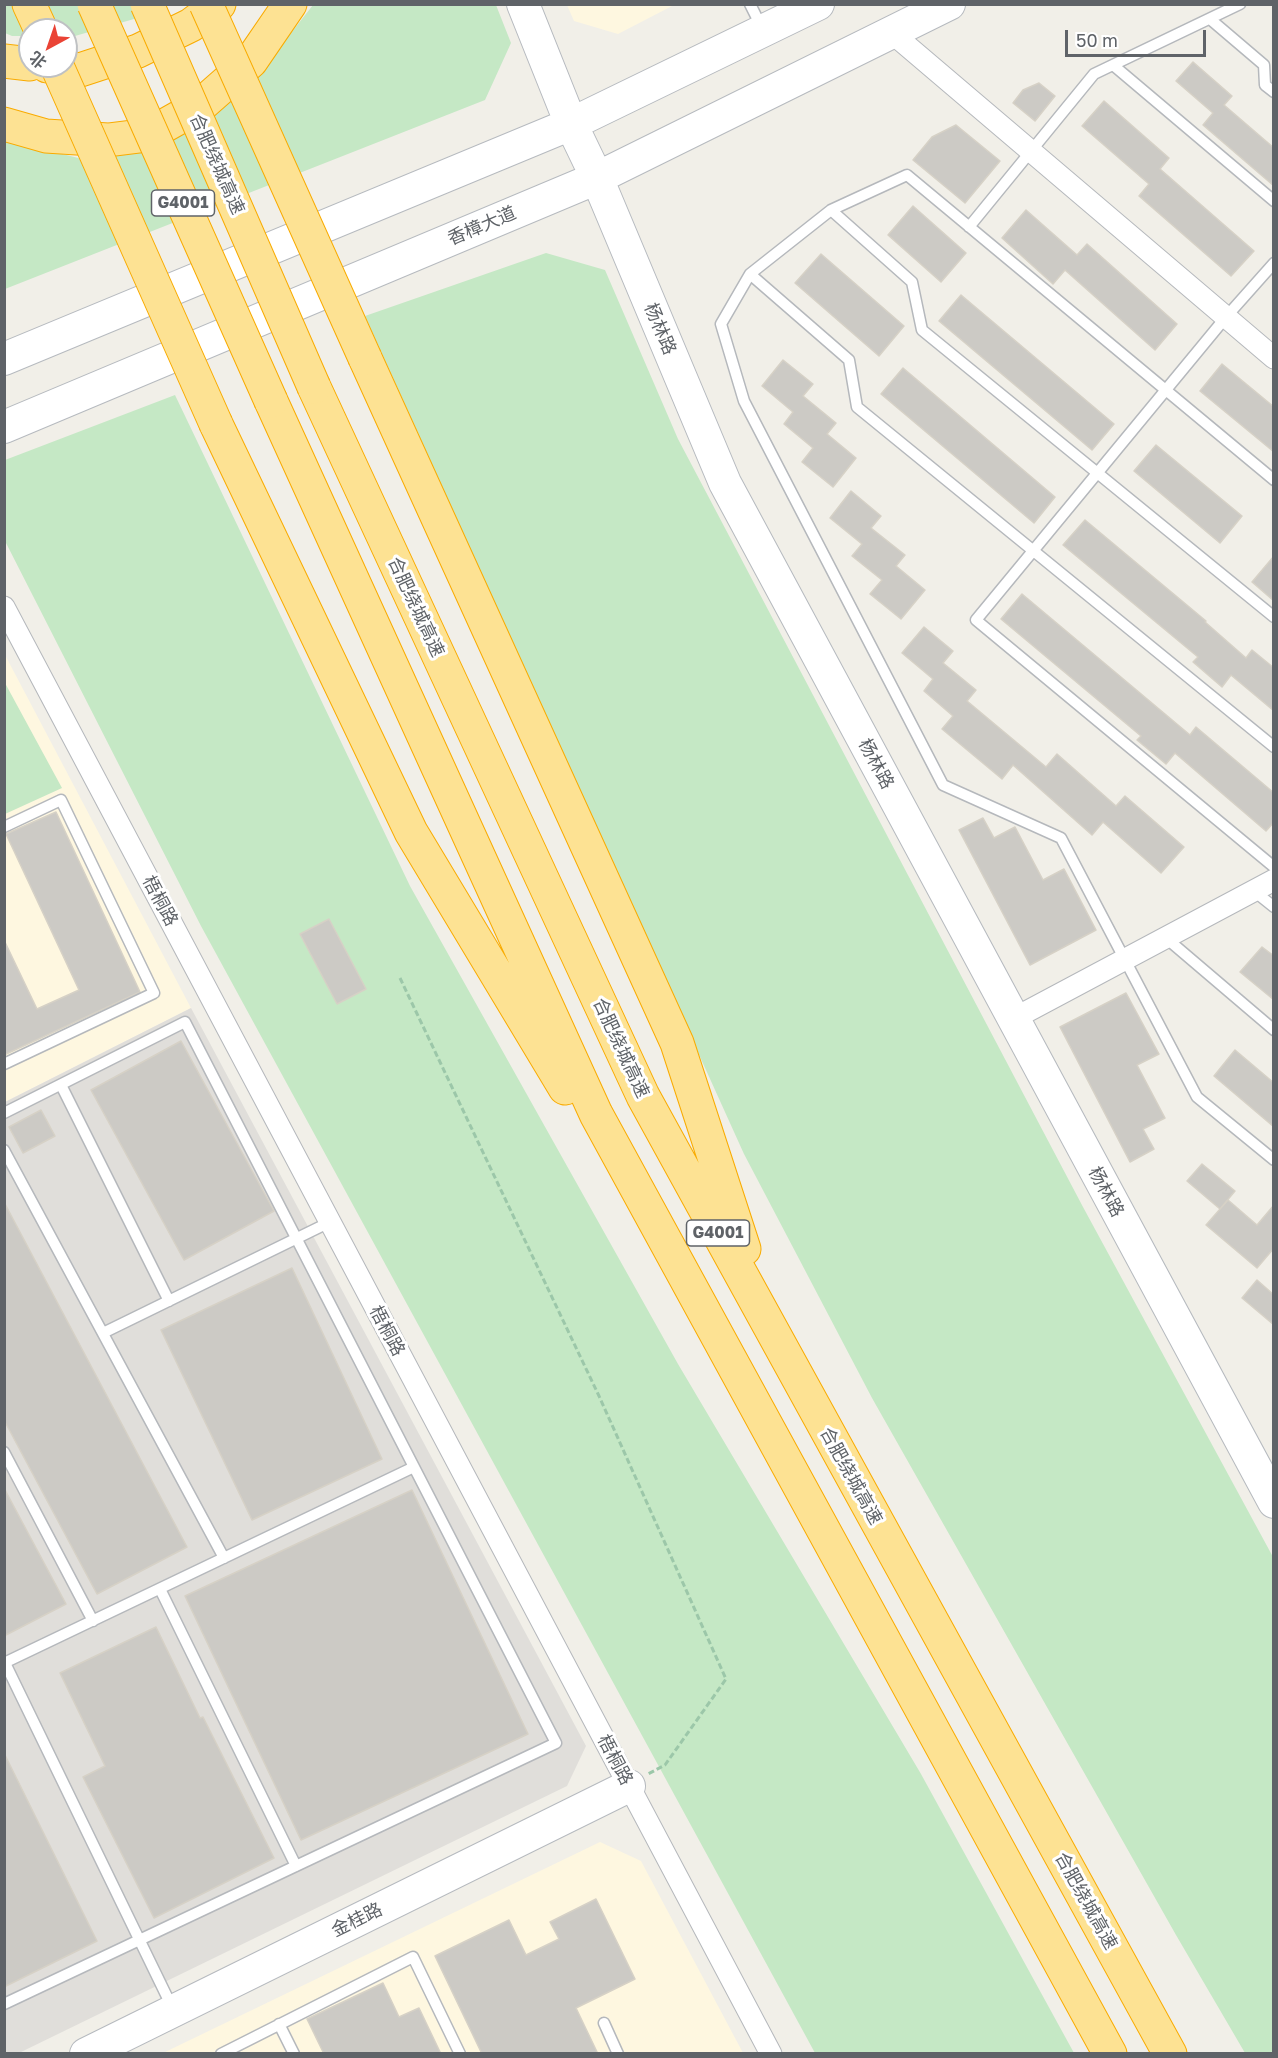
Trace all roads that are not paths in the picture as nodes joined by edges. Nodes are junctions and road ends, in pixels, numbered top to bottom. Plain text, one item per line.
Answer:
1 (29, 4) edge
2 (94, 4) edge
3 (147, 4) edge
4 (206, 4) edge
5 (219, 4) edge
6 (290, 4) edge
7 (523, 4) edge
8 (818, 4) edge
9 (949, 4) edge
10 (1240, 4) edge
11 (35, 18) edge
12 (757, 18) edge
13 (1210, 19) junction
14 (892, 33) junction
15 (1113, 65) junction
16 (78, 70) edge
17 (62, 78) edge
18 (1274, 92) edge
19 (4, 124) edge
20 (571, 124) junction
21 (1031, 152) junction
22 (597, 178) junction
23 (1274, 201) edge
24 (831, 210) junction
25 (969, 227) junction
26 (1274, 263) edge
27 (750, 274) junction
28 (1226, 317) junction
29 (1274, 358) edge
30 (4, 359) edge
31 (1166, 391) junction
32 (4, 427) edge
33 (1097, 473) junction
34 (1274, 480) edge
35 (1033, 551) junction
36 (4, 607) edge
37 (1274, 617) edge
38 (1274, 747) edge
39 (4, 827) edge
40 (1274, 867) edge
41 (1274, 880) edge
42 (1254, 891) junction
43 (1274, 907) edge
44 (1166, 938) junction
45 (1126, 959) junction
46 (1013, 1019) junction
47 (1274, 1030) edge
48 (4, 1064) edge
49 (61, 1084) junction
50 (4, 1113) edge
51 (4, 1150) edge
52 (1274, 1160) edge
53 (330, 1222) junction
54 (297, 1239) junction
55 (169, 1301) junction
56 (768, 1325) junction
57 (103, 1333) junction
58 (721, 1343) junction
59 (4, 1452) edge
60 (414, 1467) junction
61 (1274, 1502) edge
62 (224, 1558) junction
63 (160, 1588) junction
64 (93, 1621) junction
65 (5, 1663) edge
66 (628, 1786) junction
67 (296, 1866) junction
68 (140, 1940) junction
69 (4, 2004) edge
70 (174, 2010) junction
71 (604, 2023) dead end
72 (279, 2024) junction
73 (86, 2054) edge
74 (221, 2054) edge
75 (294, 2054) edge
76 (460, 2054) edge
77 (618, 2054) edge
78 (771, 2054) edge
79 (1110, 2054) edge
80 (1170, 2054) edge

1 - 11 highway
2 - 58 highway, G4001, bridge
3 - 56 highway, 合肥绕城高速 / G4001, bridge
4 - 56 highway, bridge
5 - 16 highway
6 - 19 highway
7 - 20 street, 杨林路
8 - 12 street
9 - 14 street, 香樟大道
10 - 13 lane
12 - 20 street
13 - 15 lane
13 - 18 lane
14 - 21 street
14 - 22 street, 香樟大道
15 - 21 lane
15 - 23 lane
17 - 58 highway, bridge
20 - 22 street, 杨林路
20 - 30 street
21 - 25 lane
21 - 28 street
22 - 32 street, 香樟大道
22 - 46 street, 杨林路
24 - 25 lane
24 - 27 lane
24 - 33 lane
25 - 31 lane
26 - 28 lane
27 - 35 lane
27 - 45 lane
28 - 29 street
28 - 31 lane
31 - 33 lane
31 - 34 lane
33 - 35 lane
33 - 37 lane
35 - 38 lane
35 - 40 lane
36 - 53 street, 梧桐路
39 - 48 lane
41 - 42 street
42 - 43 lane
42 - 44 street
44 - 45 street
44 - 47 lane
45 - 46 street
45 - 52 lane
46 - 61 street, 杨林路
49 - 50 lane
49 - 54 lane
49 - 55 lane
51 - 57 lane
53 - 54 lane
53 - 66 street, 梧桐路
54 - 55 lane
54 - 60 lane
55 - 57 lane
56 - 80 highway, 合肥绕城高速 / G4001
57 - 62 lane
58 - 79 highway, G4001
59 - 64 lane
60 - 62 lane
60 - 67 lane
62 - 63 lane
63 - 64 lane
63 - 67 lane
64 - 65 lane
65 - 68 lane
66 - 70 street, 金桂路
66 - 78 street, 梧桐路
67 - 68 lane
68 - 69 lane
68 - 70 lane
70 - 73 street, 金桂路
71 - 77 lane
72 - 74 lane
72 - 75 lane
72 - 76 lane

